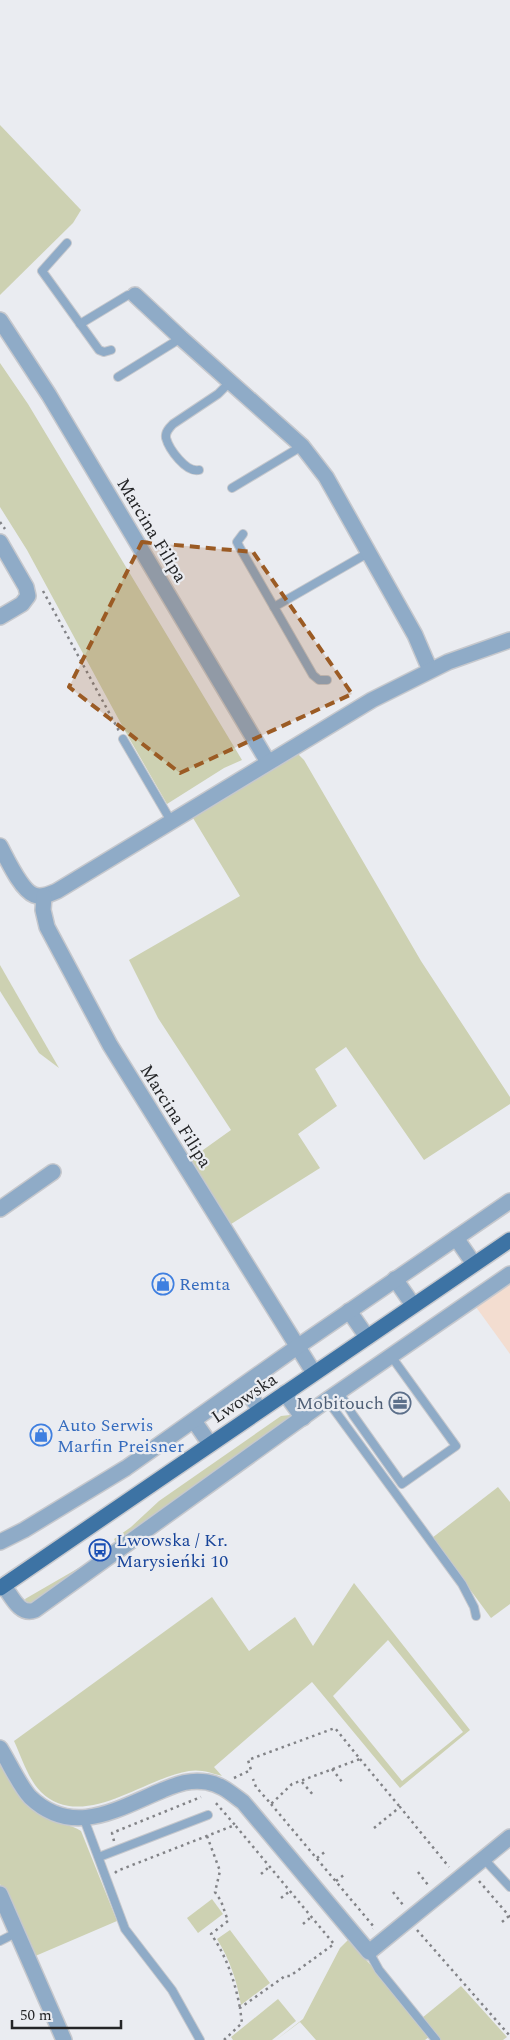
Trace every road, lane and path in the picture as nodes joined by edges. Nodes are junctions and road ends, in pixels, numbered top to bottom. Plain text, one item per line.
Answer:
1 (67, 243) dead end
2 (135, 295) joint
3 (0, 320) edge
4 (80, 324) junction
5 (181, 338) junction
6 (111, 350) dead end
7 (118, 377) dead end
8 (230, 382) junction
9 (302, 446) junction
10 (199, 470) dead end
11 (232, 488) dead end
12 (243, 534) dead end
13 (0, 542) edge
14 (368, 553) junction
15 (42, 590) dead end
16 (274, 607) junction
17 (0, 617) edge
18 (510, 640) edge
19 (430, 670) junction
20 (327, 680) dead end
21 (123, 739) joint
22 (268, 762) junction
23 (170, 821) junction
24 (0, 846) edge
25 (44, 896) junction
26 (53, 1172) dead end
27 (509, 1204) edge
28 (0, 1209) edge
29 (456, 1238) junction
30 (510, 1240) edge
31 (474, 1264) junction
32 (510, 1274) edge
33 (395, 1279) junction
34 (414, 1305) junction
35 (349, 1311) junction
36 (367, 1337) junction
37 (297, 1347) junction
38 (391, 1356) junction
39 (314, 1373) junction
40 (243, 1386) junction
41 (284, 1393) junction
42 (333, 1396) junction
43 (260, 1410) junction
44 (303, 1418) junction
45 (194, 1421) junction
46 (210, 1444) junction
47 (0, 1542) edge
48 (2, 1587) edge
49 (476, 1616) dead end
50 (0, 1748) edge
51 (360, 1759) dead end
52 (332, 1769) dead end
53 (301, 1781) dead end
54 (343, 1783) dead end
55 (209, 1794) dead end
56 (314, 1796) dead end
57 (214, 1800) dead end
58 (271, 1804) dead end
59 (400, 1807) junction
60 (208, 1815) dead end
61 (84, 1819) junction
62 (234, 1825) junction
63 (374, 1828) dead end
64 (207, 1836) junction
65 (510, 1837) edge
66 (96, 1848) junction
67 (326, 1851) dead end
68 (99, 1857) junction
69 (317, 1858) junction
70 (483, 1858) junction
71 (270, 1867) junction
72 (449, 1868) dead end
73 (418, 1872) dead end
74 (261, 1874) dead end
75 (345, 1874) dead end
76 (475, 1877) dead end
77 (117, 1881) dead end
78 (336, 1881) junction
79 (428, 1885) dead end
80 (510, 1888) edge
81 (290, 1891) junction
82 (393, 1892) dead end
83 (0, 1894) edge
84 (281, 1898) dead end
85 (404, 1905) dead end
86 (509, 1916) edge
87 (311, 1917) junction
88 (502, 1922) dead end
89 (303, 1924) dead end
90 (416, 1927) dead end
91 (18, 1932) junction
92 (0, 1941) edge
93 (359, 1941) junction
94 (369, 1952) junction
95 (240, 2008) junction
96 (510, 2036) edge
97 (64, 2040) edge
98 (200, 2040) edge
99 (224, 2040) edge
100 (436, 2040) edge

1 - 4 lane
2 - 4 lane
2 - 5 street
3 - 22 street, Marcina Filipa
4 - 6 lane
5 - 7 lane
5 - 8 street
8 - 9 street
8 - 10 lane
9 - 11 lane
9 - 14 street
12 - 16 lane
13 - 17 street
14 - 16 lane
14 - 19 street
15 - 21 path
16 - 20 lane
18 - 19 street
19 - 22 street
21 - 23 lane
22 - 23 street
23 - 25 street
24 - 25 street
25 - 37 street, Marcina Filipa
26 - 28 street
27 - 29 street
29 - 31 street
29 - 33 street
30 - 31 main road, Lwowska
31 - 34 main road, Lwowska
32 - 38 street
33 - 34 street
33 - 35 street
34 - 36 main road, Lwowska
35 - 36 street
35 - 37 street
36 - 39 main road, Lwowska
37 - 39 street, Marcina Filipa
37 - 40 street
38 - 42 street
38 - 42 lane
39 - 41 main road, Lwowska
40 - 43 street
40 - 45 street
41 - 43 main road, Lwowska
41 - 44 street
42 - 44 street
42 - 49 lane
43 - 46 main road, Lwowska
44 - 48 street
45 - 46 street
45 - 47 street
46 - 48 main road, Lwowska
50 - 61 street
51 - 59 path
52 - 54 path
53 - 56 path
55 - 66 path
57 - 62 path
58 - 69 path
59 - 63 path
59 - 72 path
60 - 68 lane
61 - 66 lane
61 - 93 street
62 - 64 path
62 - 71 path
64 - 77 path
64 - 95 path
65 - 70 street
66 - 68 lane
67 - 69 path
68 - 98 lane
69 - 78 path
70 - 80 lane
70 - 94 street
71 - 74 path
71 - 81 path
73 - 79 path
75 - 78 path
76 - 86 path
78 - 93 path
81 - 84 path
81 - 87 path
82 - 85 path
83 - 91 street
86 - 88 path
87 - 89 path
87 - 95 path
90 - 96 path
91 - 92 lane
91 - 97 street
93 - 94 street
94 - 100 lane
95 - 99 path

